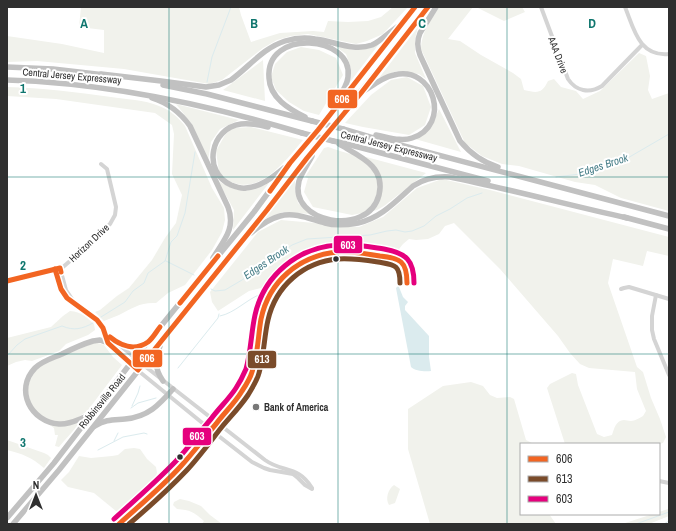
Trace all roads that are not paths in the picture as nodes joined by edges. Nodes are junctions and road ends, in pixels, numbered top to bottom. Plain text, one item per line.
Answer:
1 (415, 7) edge
2 (428, 7) edge
3 (436, 7) edge
4 (541, 7) edge
5 (625, 7) edge
6 (402, 24) junction
7 (642, 45) junction
8 (669, 54) edge
9 (7, 67) edge
10 (102, 74) junction
11 (7, 80) edge
12 (99, 87) junction
13 (360, 93) junction
14 (312, 121) junction
15 (324, 122) junction
16 (343, 129) junction
17 (302, 133) junction
18 (333, 141) junction
19 (318, 145) junction
20 (290, 163) junction
21 (101, 164) dead end
22 (561, 188) junction
23 (669, 216) edge
24 (627, 218) junction
25 (669, 229) edge
26 (242, 241) junction
27 (58, 268) junction
28 (7, 281) edge
29 (196, 282) junction
30 (621, 289) dead end
31 (656, 295) junction
32 (669, 299) edge
33 (104, 332) junction
34 (163, 339) junction
35 (149, 341) junction
36 (115, 342) junction
37 (108, 343) junction
38 (135, 358) junction
39 (130, 364) junction
40 (143, 364) junction
41 (138, 370) junction
42 (669, 374) edge
43 (163, 381) junction
44 (174, 389) junction
45 (168, 395) junction
46 (91, 415) junction
47 (217, 422) junction
48 (221, 426) junction
49 (92, 428) junction
50 (211, 430) junction
51 (216, 434) junction
52 (7, 518) edge
53 (14, 524) edge
54 (119, 524) edge
55 (129, 524) edge

1 - 6 highway, Robbinsville Road
2 - 13 highway, Robbinsville Road
3 - 22 highway
4 - 7 street, AAA Drive
5 - 7 street
6 - 10 highway
6 - 15 highway, Robbinsville Road
7 - 8 street
9 - 10 highway, Central Jersey Expressway
10 - 14 highway, Central Jersey Expressway
11 - 12 highway, Central Jersey Expressway
12 - 17 highway, Central Jersey Expressway
12 - 29 highway
13 - 16 highway
13 - 19 highway, Robbinsville Road
14 - 15 highway
14 - 16 highway, Central Jersey Expressway, bridge
15 - 20 highway, Robbinsville Road
16 - 22 highway, Central Jersey Expressway
17 - 18 highway, Central Jersey Expressway, bridge
17 - 20 highway
18 - 19 highway
18 - 24 highway, Central Jersey Expressway
19 - 26 highway, Robbinsville Road
20 - 29 highway, Robbinsville Road
21 - 27 street, Horizon Drive
22 - 23 highway, Central Jersey Expressway
24 - 25 highway, Central Jersey Expressway
24 - 26 highway
26 - 34 highway, Robbinsville Road
27 - 28 street, Horizon Drive
27 - 33 street
29 - 35 highway, Robbinsville Road
30 - 31 street
31 - 32 street
31 - 42 street
33 - 36 street
33 - 37 street
34 - 40 highway, Robbinsville Road
34 - 43 highway
35 - 36 highway
35 - 38 highway, Robbinsville Road
36 - 38 street
37 - 39 street
37 - 46 highway
38 - 39 highway, Robbinsville Road
38 - 40 street
39 - 41 street
39 - 46 highway, Robbinsville Road
40 - 41 highway, Robbinsville Road
40 - 43 street
41 - 45 street
41 - 49 highway, Robbinsville Road
43 - 44 street
44 - 45 highway
44 - 47 street
45 - 49 highway
45 - 50 street
46 - 52 highway, Robbinsville Road
47 - 48 street
47 - 48 street
47 - 50 street
48 - 51 street
48 - 51 street
49 - 53 highway, Robbinsville Road
50 - 51 street
50 - 54 street
51 - 55 street

